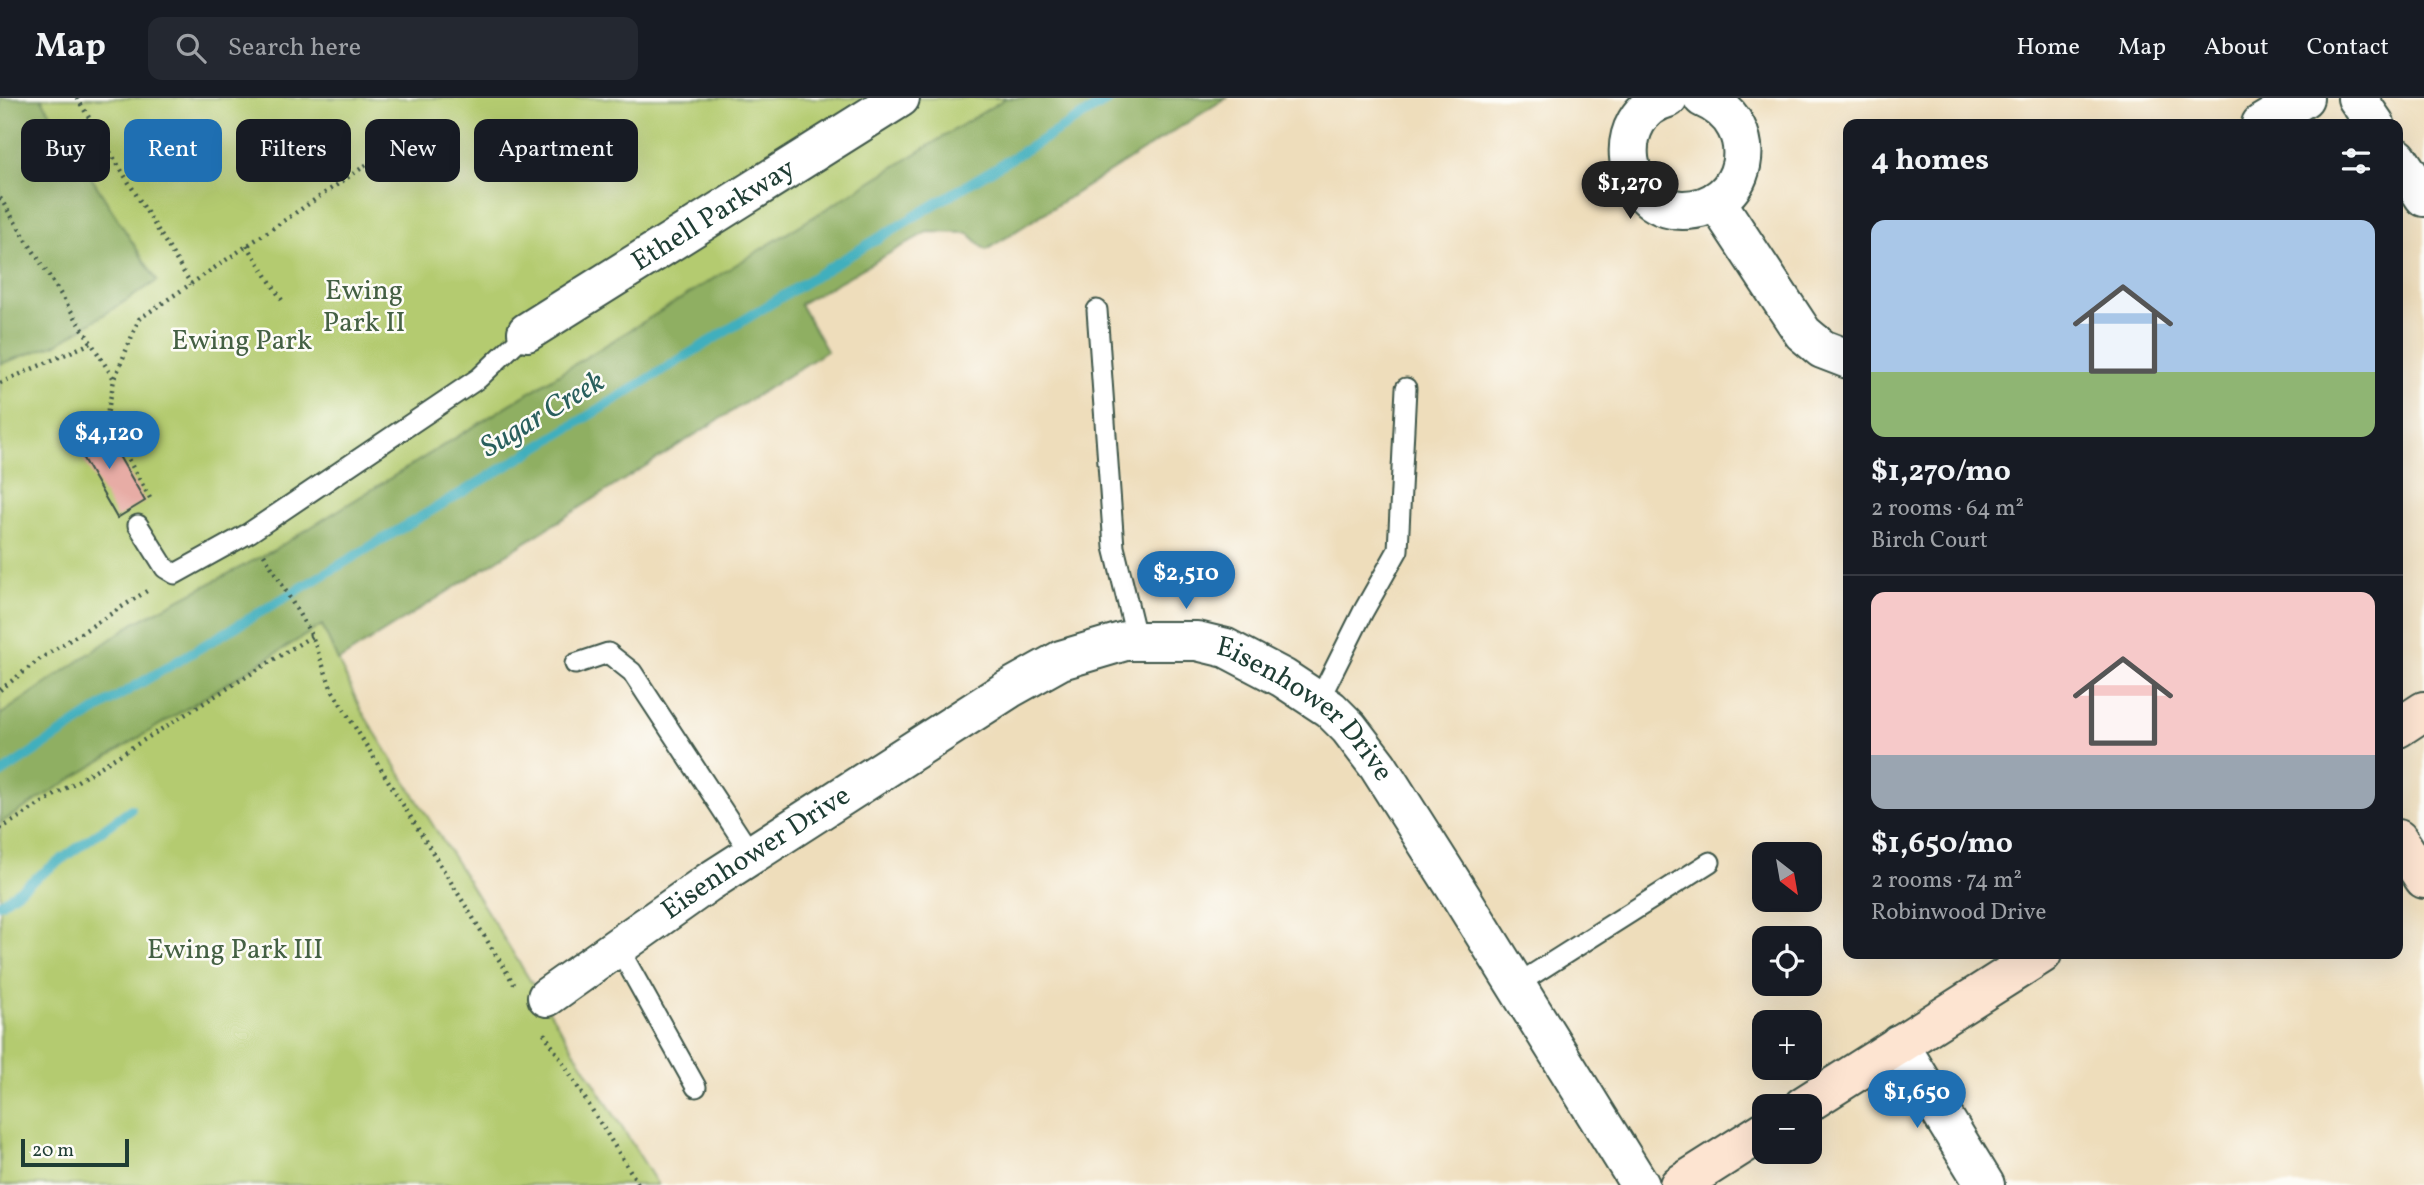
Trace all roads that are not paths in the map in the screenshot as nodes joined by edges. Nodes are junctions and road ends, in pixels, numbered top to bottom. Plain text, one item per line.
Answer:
1 (900, 98) edge
2 (1668, 98) edge
3 (1703, 98) edge
4 (2304, 98) edge
5 (2357, 98) edge
6 (2269, 119) edge
7 (2372, 119) edge
8 (2403, 166) edge
9 (2424, 197) edge
10 (1716, 201) junction
11 (1097, 310) dead end
12 (527, 332) joint
13 (1843, 357) edge
14 (1406, 388) dead end
15 (138, 525) road end
16 (1137, 641) junction
17 (575, 664) dead end
18 (1318, 702) junction
19 (2424, 711) edge
20 (2403, 725) edge
21 (2403, 847) edge
22 (752, 855) junction
23 (1710, 862) dead end
24 (2424, 879) edge
25 (618, 947) junction
26 (2034, 959) edge
27 (1516, 985) junction
28 (535, 1005) road end
29 (1899, 1044) junction
30 (696, 1087) dead end
31 (1822, 1094) edge
32 (1752, 1139) edge
33 (1640, 1185) edge
34 (1679, 1185) edge
35 (1985, 1185) edge

1 - 12 street, Ethell Parkway
2 - 10 street
3 - 10 street
4 - 6 street
5 - 7 street
8 - 9 street
10 - 13 street
11 - 16 lane
12 - 15 lane
14 - 18 lane
16 - 18 street, Eisenhower Drive
16 - 22 street, Eisenhower Drive
17 - 22 lane
18 - 27 street, Eisenhower Drive
19 - 20 street
21 - 24 street
22 - 25 street, Eisenhower Drive
23 - 27 lane
25 - 28 street, Eisenhower Drive
25 - 30 lane
26 - 29 street
27 - 33 street, Eisenhower Drive
29 - 31 street
29 - 35 street
32 - 34 street

